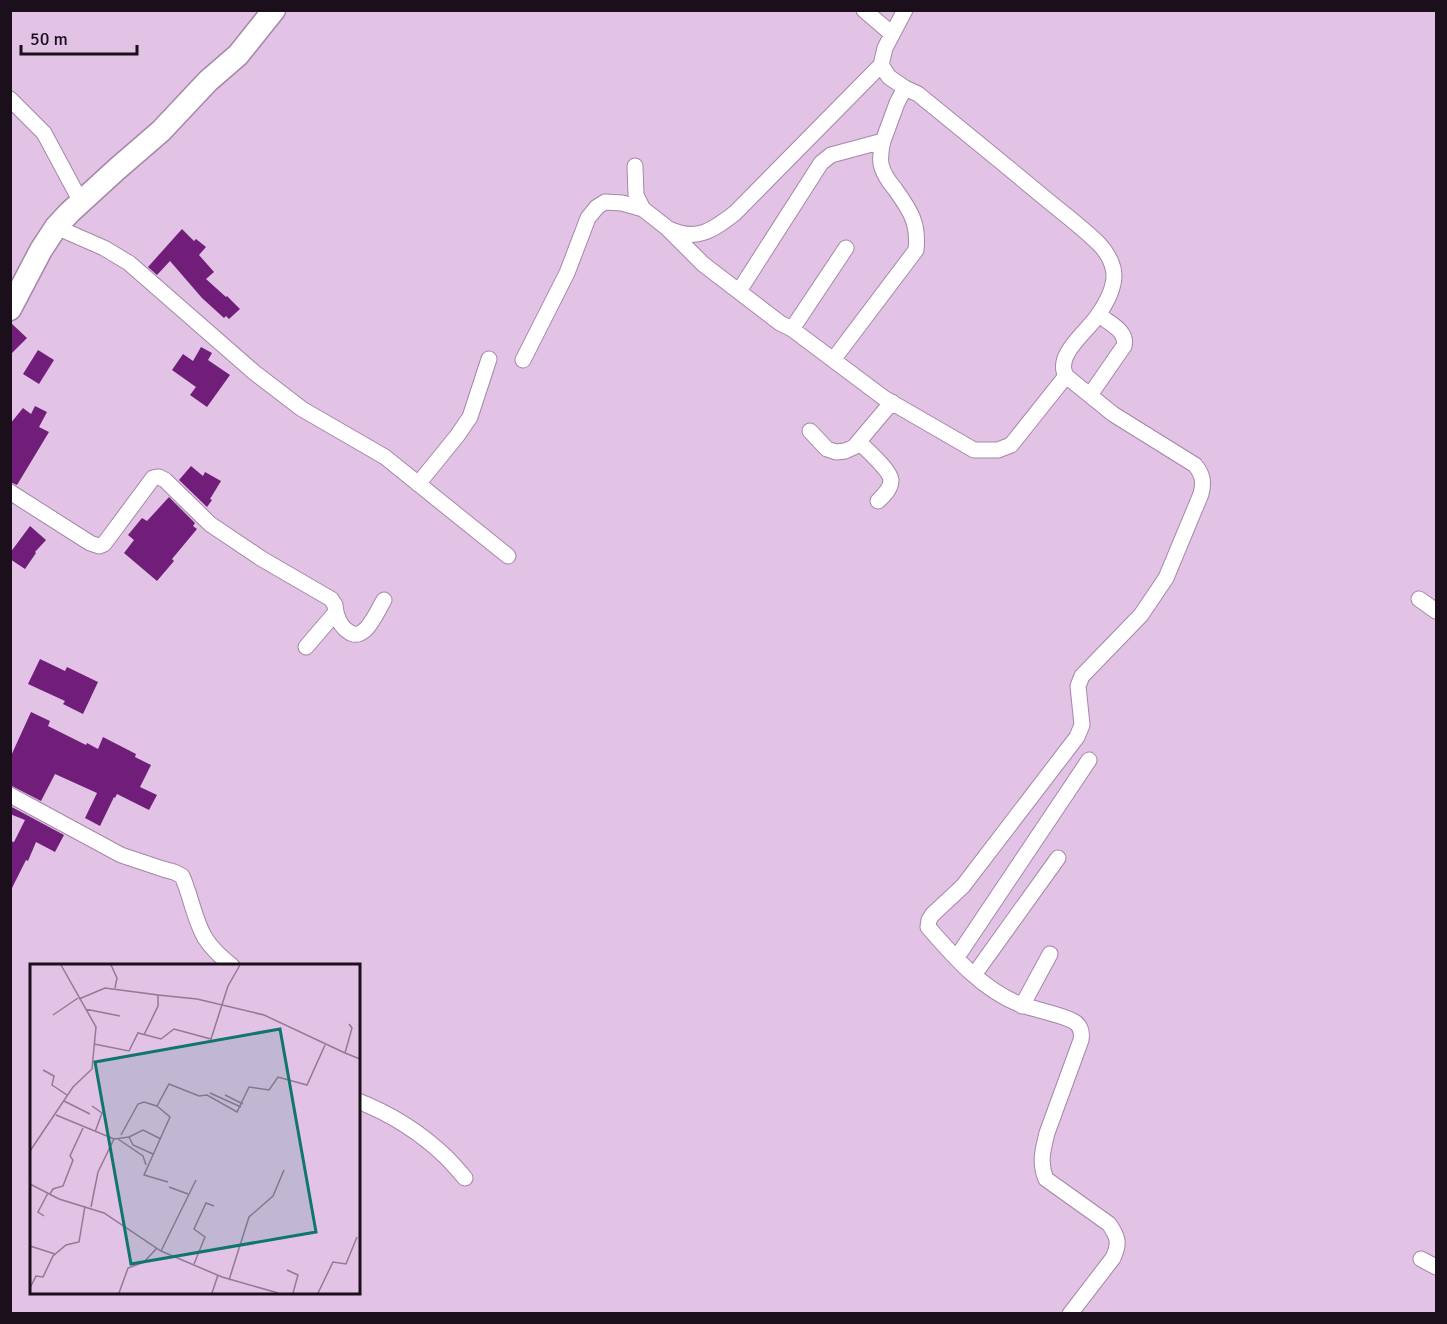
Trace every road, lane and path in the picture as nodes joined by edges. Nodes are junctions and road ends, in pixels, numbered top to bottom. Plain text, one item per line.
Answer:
1 (274, 10) edge
2 (864, 10) edge
3 (906, 10) edge
4 (892, 34) junction
5 (881, 65) junction
6 (905, 88) junction
7 (10, 99) edge
8 (883, 141) junction
9 (635, 166) dead end
10 (81, 202) junction
11 (643, 209) junction
12 (56, 227) junction
13 (666, 227) junction
14 (846, 248) dead end
15 (739, 291) junction
16 (10, 309) edge
17 (1099, 315) junction
18 (792, 329) junction
19 (489, 359) dead end
20 (523, 360) dead end
21 (833, 360) junction
22 (1066, 376) junction
23 (1090, 395) junction
24 (892, 402) junction
25 (810, 430) dead end
26 (859, 442) junction
27 (418, 484) junction
28 (10, 492) edge
29 (878, 501) dead end
30 (508, 556) dead end
31 (1419, 599) dead end
32 (384, 600) dead end
33 (1437, 611) edge
34 (336, 612) junction
35 (306, 647) dead end
36 (1089, 760) dead end
37 (10, 795) edge
38 (1058, 858) dead end
39 (1050, 954) dead end
40 (957, 957) junction
41 (230, 964) edge
42 (974, 975) junction
43 (1022, 1006) junction
44 (360, 1102) edge
45 (465, 1178) dead end
46 (1421, 1260) dead end
47 (1436, 1266) edge
48 (1070, 1314) edge

1 - 10 street
2 - 4 street
3 - 4 street
4 - 5 street
5 - 6 street
5 - 13 street
6 - 8 street
6 - 17 street
7 - 10 street
8 - 15 street
8 - 21 street
9 - 11 street
10 - 12 street
11 - 13 street
11 - 20 street
12 - 16 street
12 - 27 street
13 - 15 street
14 - 18 street
15 - 18 street
17 - 22 street
17 - 23 street
18 - 21 street
19 - 27 street
21 - 24 street
22 - 23 street
22 - 24 street
23 - 40 street
24 - 26 street
25 - 26 street
26 - 29 street
27 - 30 street
28 - 34 street
31 - 33 street
32 - 34 street
34 - 35 street
36 - 40 street
37 - 41 street
38 - 42 street
39 - 43 street
40 - 42 street
42 - 43 street
43 - 48 street
44 - 45 street
46 - 47 street

